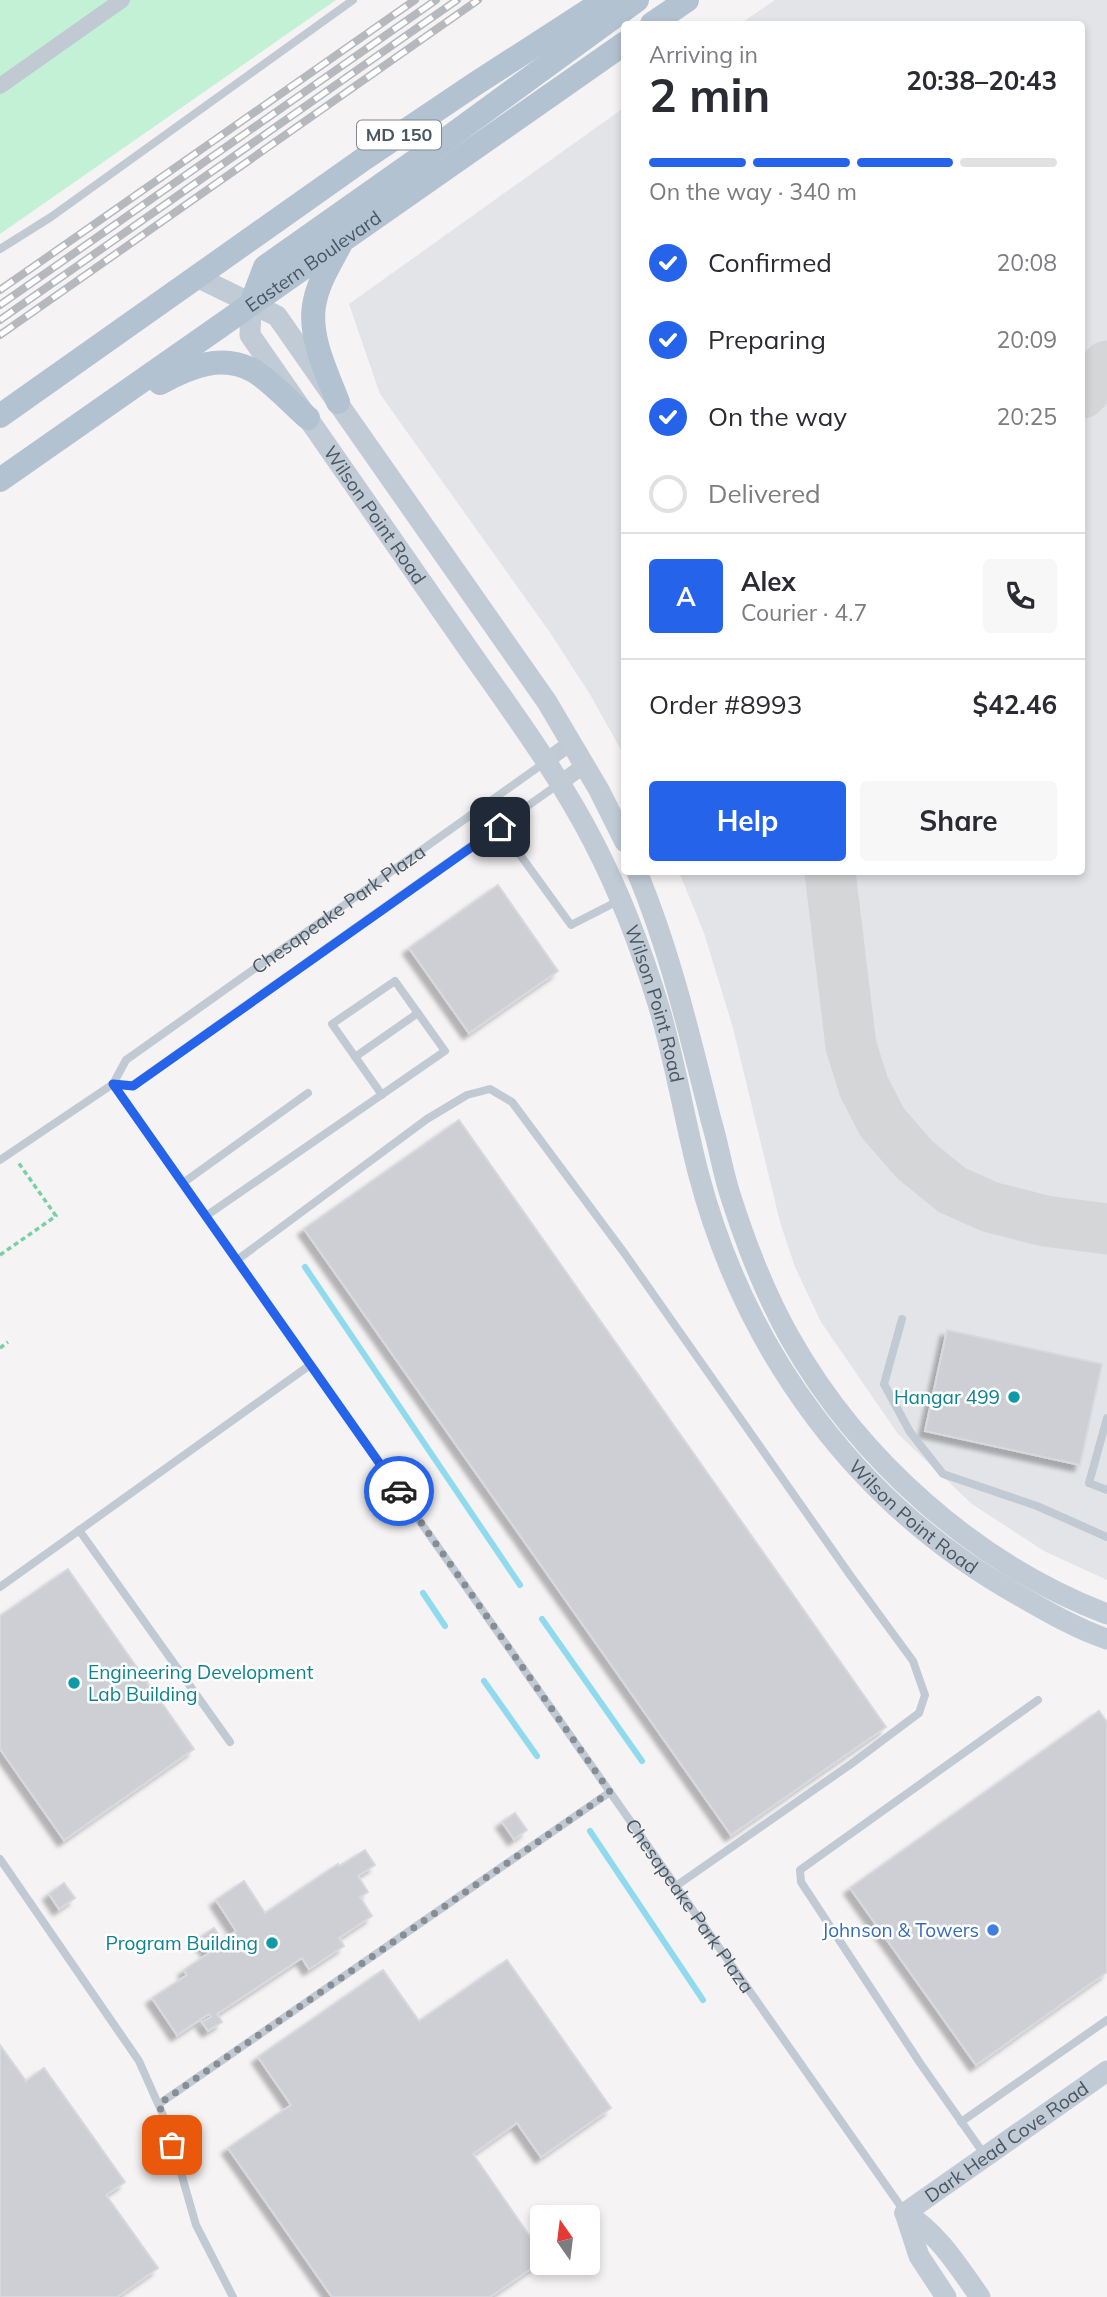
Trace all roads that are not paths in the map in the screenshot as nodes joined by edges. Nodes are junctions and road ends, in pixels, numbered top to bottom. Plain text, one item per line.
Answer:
1 (122, 0) edge
2 (353, 0) edge
3 (605, 0) edge
4 (637, 0) edge
5 (687, 0) edge
6 (656, 21) edge
7 (621, 46) edge
8 (0, 86) edge
9 (342, 242) junction
10 (0, 248) edge
11 (197, 277) junction
12 (251, 304) junction
13 (338, 402) junction
14 (0, 416) edge
15 (308, 418) junction
16 (67, 433) junction
17 (0, 480) edge
18 (572, 742) junction
19 (546, 761) junction
20 (585, 765) junction
21 (560, 783) junction
22 (484, 805) junction
23 (500, 827) junction
24 (621, 834) edge
25 (638, 875) edge
26 (621, 899) junction
27 (418, 1013) junction
28 (355, 1057) junction
29 (113, 1084) junction
30 (308, 1093) dead end
31 (382, 1095) junction
32 (0, 1160) edge
33 (183, 1183) junction
34 (206, 1216) junction
35 (237, 1260) junction
36 (902, 1319) dead end
37 (310, 1365) junction
38 (1107, 1418) edge
39 (1107, 1490) edge
40 (79, 1530) junction
41 (1107, 1537) edge
42 (0, 1587) edge
43 (1107, 1614) edge
44 (1107, 1639) edge
45 (1038, 1700) dead end
46 (230, 1742) dead end
47 (610, 1792) junction
48 (0, 1859) edge
49 (676, 1886) junction
50 (1107, 2021) edge
51 (1107, 2071) edge
52 (159, 2104) junction
53 (961, 2122) junction
54 (986, 2157) junction
55 (905, 2213) junction
56 (233, 2297) edge
57 (946, 2297) edge
58 (980, 2297) edge

1 - 8 street
2 - 10 lane
3 - 11 main road, MD 150
4 - 12 main road
5 - 6 main road
7 - 9 main road, Eastern Boulevard / MD 150
9 - 12 main road, Eastern Boulevard / MD 150
9 - 13 main road
11 - 12 street, Wilson Point Road
11 - 14 main road, MD 150
12 - 13 street, Wilson Point Road
12 - 15 street, Wilson Point Road
12 - 16 main road, Eastern Boulevard / MD 150
13 - 18 street, Wilson Point Road
15 - 16 main road
15 - 19 street, Wilson Point Road
16 - 17 main road, Eastern Boulevard / MD 150
18 - 19 street, Chesapeake Park Plaza
18 - 20 street, Wilson Point Road
19 - 21 street, Wilson Point Road
19 - 22 lane, Chesapeake Park Plaza
20 - 21 street, Chesapeake Park Plaza
20 - 24 street, Wilson Point Road
21 - 23 lane, Chesapeake Park Plaza
21 - 26 street, Wilson Point Road
22 - 23 lane
22 - 29 lane, Chesapeake Park Plaza
23 - 26 lane
23 - 29 lane, Chesapeake Park Plaza
25 - 43 street, Wilson Point Road
26 - 44 street, Wilson Point Road
27 - 28 lane
27 - 28 lane
27 - 31 lane
28 - 31 lane
29 - 32 lane
29 - 33 lane, Chesapeake Park Plaza
30 - 33 lane
31 - 34 lane
33 - 34 lane, Chesapeake Park Plaza
34 - 35 lane, Chesapeake Park Plaza
35 - 37 lane, Chesapeake Park Plaza
35 - 49 lane
36 - 41 lane
37 - 40 lane
37 - 47 lane, Chesapeake Park Plaza
38 - 39 lane
40 - 42 lane
40 - 46 lane
45 - 53 lane
47 - 49 lane, Chesapeake Park Plaza
47 - 52 lane
48 - 52 lane
49 - 55 lane, Chesapeake Park Plaza
50 - 53 lane
51 - 54 street, Dark Head Cove Road
52 - 56 lane
53 - 54 lane
54 - 55 street, Dark Head Cove Road
55 - 57 street, Chesapeake Park Plaza
55 - 58 street, Chesapeake Park Plaza

